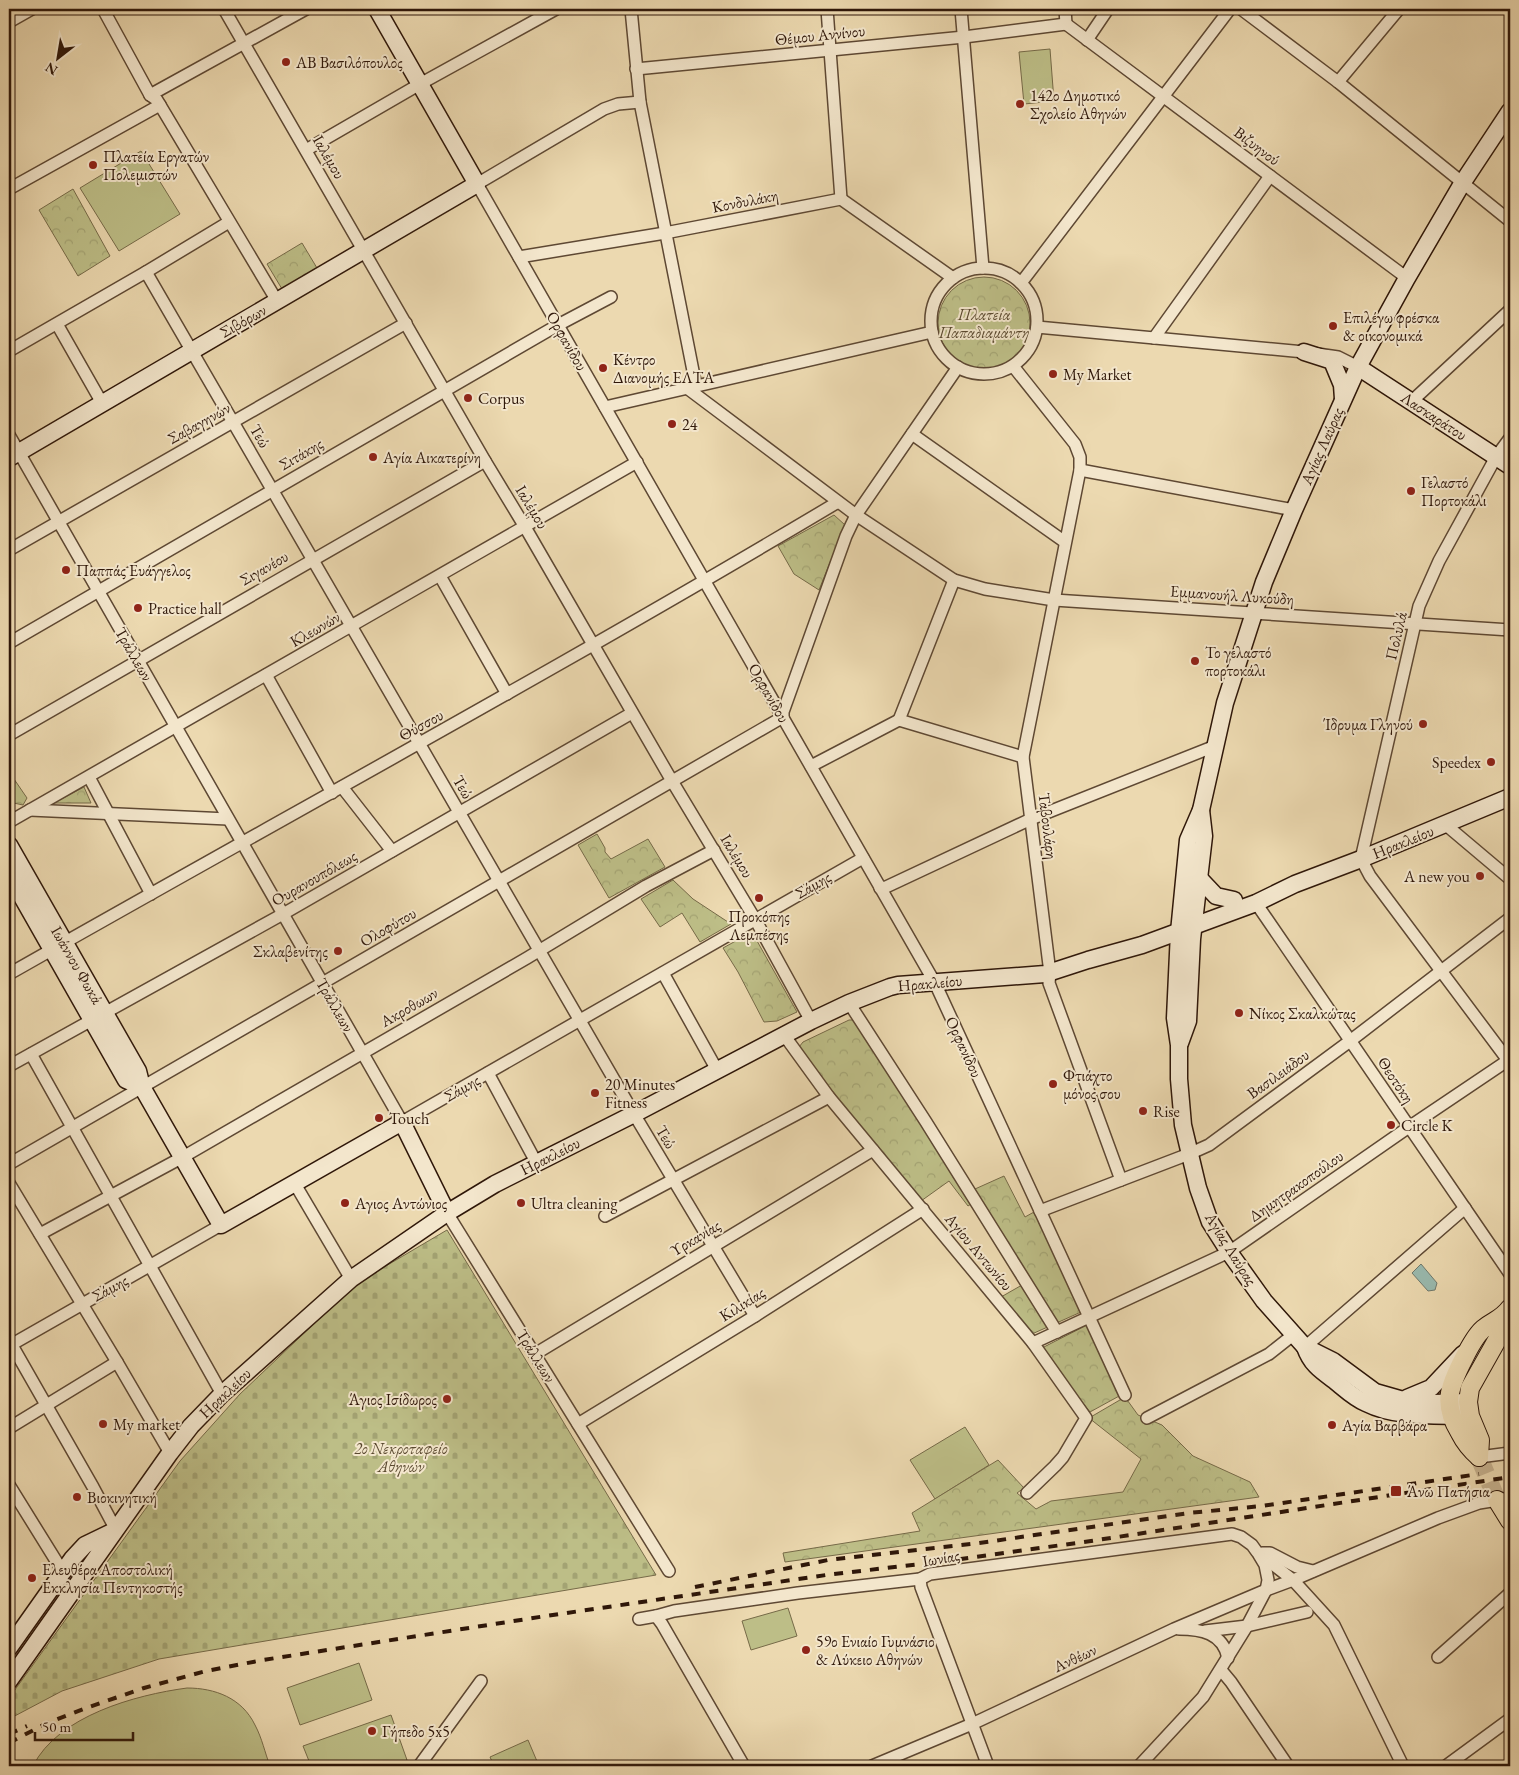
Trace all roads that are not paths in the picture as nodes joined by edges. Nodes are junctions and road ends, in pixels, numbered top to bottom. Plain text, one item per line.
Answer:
1 (32, 9) edge
2 (103, 9) edge
3 (224, 9) edge
4 (306, 9) edge
5 (377, 9) edge
6 (556, 9) edge
7 (631, 9) edge
8 (828, 9) edge
9 (961, 9) edge
10 (1065, 9) edge
11 (1108, 9) edge
12 (1230, 9) edge
13 (1241, 9) edge
14 (1399, 9) edge
15 (9, 22) edge
16 (1066, 24) junction
17 (964, 38) junction
18 (1087, 40) junction
19 (244, 43) junction
20 (830, 50) junction
21 (636, 70) junction
22 (1338, 82) junction
23 (420, 84) junction
24 (150, 95) junction
25 (1163, 96) junction
26 (640, 102) junction
27 (160, 105) junction
28 (1510, 111) edge
29 (306, 150) junction
30 (1270, 176) junction
31 (1463, 182) junction
32 (477, 184) junction
33 (9, 189) edge
34 (841, 199) junction
35 (1510, 221) edge
36 (230, 222) junction
37 (665, 232) junction
38 (364, 250) junction
39 (519, 257) junction
40 (983, 268) junction
41 (146, 272) junction
42 (954, 278) junction
43 (1407, 278) junction
44 (1021, 283) junction
45 (611, 298) dead end
46 (277, 301) junction
47 (1510, 310) edge
48 (406, 323) junction
49 (57, 324) junction
50 (558, 325) junction
51 (1037, 327) junction
52 (932, 332) junction
53 (1154, 338) junction
54 (192, 351) junction
55 (9, 352) edge
56 (1304, 352) junction
57 (1013, 366) junction
58 (1358, 367) junction
59 (958, 368) junction
60 (692, 387) junction
61 (444, 390) junction
62 (1343, 399) junction
63 (1412, 401) junction
64 (102, 403) junction
65 (605, 406) junction
66 (233, 422) junction
67 (9, 434) edge
68 (912, 434) junction
69 (1510, 438) edge
70 (14, 455) edge
71 (1496, 457) junction
72 (485, 461) junction
73 (637, 462) junction
74 (1510, 466) edge
75 (1080, 470) junction
76 (272, 490) junction
77 (838, 502) junction
78 (1294, 510) junction
79 (856, 515) junction
80 (58, 521) junction
81 (525, 527) junction
82 (1065, 542) junction
83 (9, 550) edge
84 (313, 560) junction
85 (440, 576) junction
86 (954, 580) junction
87 (705, 582) junction
88 (98, 590) junction
89 (1054, 600) junction
90 (1253, 613) junction
91 (1415, 624) junction
92 (351, 626) junction
93 (1510, 630) edge
94 (9, 643) edge
95 (593, 645) junction
96 (138, 660) junction
97 (266, 675) junction
98 (507, 694) junction
99 (632, 713) junction
100 (782, 717) junction
101 (900, 720) junction
102 (176, 727) junction
103 (9, 735) edge
104 (420, 744) junction
105 (1215, 746) junction
106 (1023, 757) junction
107 (811, 766) junction
108 (89, 777) junction
109 (672, 781) junction
110 (337, 790) junction
111 (1510, 797) edge
112 (30, 810) junction
113 (1201, 810) junction
114 (459, 812) junction
115 (108, 814) junction
116 (228, 819) junction
117 (1031, 820) junction
118 (9, 822) edge
119 (1446, 825) junction
120 (242, 843) junction
121 (9, 845) edge
122 (714, 850) junction
123 (392, 851) junction
124 (863, 858) junction
125 (1360, 859) junction
126 (9, 874) edge
127 (1199, 878) junction
128 (1510, 879) edge
129 (499, 882) junction
130 (1295, 884) junction
131 (880, 888) junction
132 (151, 894) junction
133 (1234, 900) junction
134 (1256, 903) junction
135 (283, 914) junction
136 (1510, 918) edge
137 (755, 919) junction
138 (1186, 923) junction
139 (1142, 945) junction
140 (58, 946) junction
141 (539, 951) junction
142 (1088, 960) junction
143 (1441, 971) junction
144 (663, 973) junction
145 (1050, 973) junction
146 (9, 974) edge
147 (935, 983) junction
148 (323, 984) junction
149 (1176, 985) junction
150 (849, 1003) junction
151 (99, 1017) junction
152 (579, 1020) junction
153 (811, 1022) junction
154 (784, 1035) junction
155 (1350, 1041) junction
156 (1179, 1045) junction
157 (362, 1053) junction
158 (31, 1054) junction
159 (1510, 1061) edge
160 (9, 1066) edge
161 (717, 1070) junction
162 (488, 1073) junction
163 (142, 1087) junction
164 (829, 1097) junction
165 (634, 1114) junction
166 (402, 1122) junction
167 (73, 1127) junction
168 (1409, 1127) junction
169 (873, 1150) junction
170 (1189, 1154) junction
171 (183, 1157) junction
172 (536, 1162) junction
173 (9, 1164) edge
174 (673, 1179) junction
175 (1121, 1180) junction
176 (9, 1183) edge
177 (295, 1184) junction
178 (111, 1195) junction
179 (1465, 1208) junction
180 (923, 1210) junction
181 (1040, 1211) junction
182 (447, 1213) junction
183 (605, 1216) dead end
184 (221, 1225) junction
185 (40, 1234) junction
186 (713, 1246) junction
187 (1229, 1252) junction
188 (150, 1266) junction
189 (1510, 1274) edge
190 (352, 1279) junction
191 (82, 1304) junction
192 (1507, 1313) edge
193 (755, 1316) junction
194 (1089, 1317) junction
195 (1057, 1332) junction
196 (1293, 1335) junction
197 (1033, 1343) junction
198 (10, 1344) edge
199 (1305, 1347) junction
200 (1470, 1347) junction
201 (535, 1354) junction
202 (117, 1362) junction
203 (222, 1394) junction
204 (1125, 1395) dead end
205 (1403, 1400) junction
206 (47, 1406) junction
207 (1469, 1409) junction
208 (1450, 1410) junction
209 (1147, 1418) dead end
210 (578, 1424) junction
211 (9, 1428) edge
212 (170, 1453) junction
213 (1510, 1453) edge
214 (1479, 1457) junction
215 (9, 1485) edge
216 (1027, 1493) dead end
217 (1504, 1499) edge
218 (1510, 1521) edge
219 (116, 1530) junction
220 (1258, 1552) junction
221 (670, 1571) dead end
222 (1312, 1571) junction
223 (63, 1572) junction
224 (920, 1578) junction
225 (1293, 1580) junction
226 (1266, 1590) junction
227 (1510, 1593) edge
228 (1307, 1612) junction
229 (656, 1616) junction
230 (639, 1619) dead end
231 (1334, 1625) junction
232 (1247, 1626) junction
233 (1174, 1629) junction
234 (1206, 1632) junction
235 (9, 1648) edge
236 (1438, 1657) dead end
237 (1228, 1658) junction
238 (1221, 1670) junction
239 (9, 1681) edge
240 (481, 1681) dead end
241 (1510, 1719) edge
242 (972, 1724) junction
243 (419, 1766) edge
244 (744, 1766) edge
245 (872, 1766) edge
246 (988, 1766) edge
247 (1139, 1766) edge
248 (1288, 1766) edge
249 (1403, 1766) edge
250 (1446, 1766) edge

1 - 15 street
2 - 24 street
3 - 19 street, Ιαλέμου
4 - 19 street
5 - 23 street, Ορφανίδου
6 - 23 street
7 - 21 street
8 - 20 street
9 - 17 street
10 - 16 street
11 - 18 street
12 - 25 street
13 - 22 street
14 - 22 street
16 - 17 street, Θέμου Αννίνου
16 - 18 street, Βιζυηνού
17 - 20 street, Θέμου Αννίνου
17 - 40 street
18 - 25 street, Βιζυηνού
19 - 24 street
19 - 29 street, Ιαλέμου
20 - 21 street, Θέμου Αννίνου
20 - 34 street
21 - 26 street
22 - 31 street
23 - 29 street
23 - 32 street, Ορφανίδου
24 - 27 street
25 - 30 street, Βιζυηνού
25 - 44 street
26 - 32 street
26 - 37 street
27 - 33 street
27 - 36 street
28 - 31 street, Αγίας Λαύρας
29 - 38 street, Ιαλέμου
30 - 43 street, Βιζυηνού
30 - 53 street
31 - 35 street
31 - 43 street, Αγίας Λαύρας
32 - 38 street, Σιβόρων
32 - 39 street, Ορφανίδου
34 - 37 street, Κονδυλάκη
34 - 42 street
36 - 41 street
36 - 46 street
37 - 39 street, Κονδυλάκη
37 - 60 street
38 - 46 street, Σιβόρων
38 - 48 street, Ιαλέμου
39 - 50 street, Ορφανίδου
40 - 42 street
40 - 44 street
41 - 49 street
41 - 54 street, Τεώ
42 - 52 street
43 - 58 street, Αγίας Λαύρας
44 - 51 street
45 - 50 street, Σιτάκης
46 - 54 street, Σιβόρων
47 - 63 street
48 - 61 street, Ιαλέμου
48 - 66 street, Σαβαγηνών
49 - 55 street
49 - 64 street
50 - 61 street, Σιτάκης
50 - 65 street, Ορφανίδου
51 - 53 street
51 - 57 street
52 - 59 street
52 - 60 street
53 - 56 street
54 - 64 street, Σιβόρων
54 - 66 street, Τεώ
56 - 58 street
56 - 62 street
57 - 59 street
57 - 75 street
58 - 62 street, Αγίας Λαύρας
58 - 63 street, Λασκαράτου
59 - 68 street
60 - 65 street
60 - 77 street, Εμμανουήλ Λυκούδη
61 - 72 street, Ιαλέμου
61 - 76 street, Σιτάκης
62 - 78 street, Αγίας Λαύρας
63 - 71 street, Λασκαράτου
64 - 70 street, Σιβόρων
65 - 73 street, Ορφανίδου
66 - 76 street, Τεώ
66 - 80 street, Σαβαγηνών
67 - 70 street, Τράλλεων
68 - 79 street
68 - 82 street
69 - 71 street, Πολυλά
70 - 80 street, Τράλλεων
71 - 74 street, Λασκαράτου
71 - 91 street, Πολυλά
72 - 81 street, Ιαλέμου
72 - 84 street, Σιγανέου
73 - 81 street, Κλεωνών
73 - 87 street, Ορφανίδου
75 - 78 street
75 - 82 street, Ταβουλάρη
76 - 84 street, Τεώ
76 - 88 street, Σιτάκης
77 - 79 street, Εμμανουήλ Λυκούδη
77 - 87 street, Θύσσου
78 - 90 street, Αγίας Λαύρας
79 - 86 street, Εμμανουήλ Λυκούδη
79 - 100 street
80 - 83 street, Σαβαγηνών
80 - 88 street, Τράλλεων
81 - 85 street, Κλεωνών
81 - 95 street, Ιαλέμου
82 - 89 street, Ταβουλάρη
84 - 92 street, Τεώ
84 - 96 street, Σιγανέου
85 - 92 street, Κλεωνών
85 - 98 street
86 - 89 street, Εμμανουήλ Λυκούδη
86 - 101 street
87 - 95 street, Θύσσου
87 - 100 street, Ορφανίδου
88 - 94 street, Σιτάκης
88 - 96 street, Τράλλεων
89 - 90 street, Εμμανουήλ Λυκούδη
89 - 106 street, Ταβουλάρη
90 - 91 street, Εμμανουήλ Λυκούδη
90 - 105 street, Αγίας Λαύρας
91 - 93 street, Εμμανουήλ Λυκούδη
91 - 125 street, Πολυλά
92 - 97 street, Κλεωνών
92 - 104 street, Τεώ
95 - 98 street, Θύσσου
95 - 99 street, Ιαλέμου
96 - 102 street, Τράλλεων
96 - 103 street, Σιγανέου
97 - 102 street, Κλεωνών
97 - 110 street
98 - 104 street, Θύσσου
99 - 109 street, Ιαλέμου
99 - 114 street, Ουρανουπόλεως
100 - 107 street, Ορφανίδου
100 - 109 street, Ολοφύτου
101 - 106 street
101 - 107 street
102 - 108 street, Κλεωνών
102 - 116 street, Τράλλεων
104 - 110 street, Θύσσου
104 - 114 street, Τεώ
105 - 113 street, Αγίας Λαύρας
105 - 117 street
106 - 117 street, Ταβουλάρη
107 - 124 street, Ορφανίδου
108 - 112 street, Κλεωνών
108 - 115 street
109 - 122 street, Ιαλέμου
109 - 129 street, Ολοφύτου
110 - 120 street, Θύσσου
110 - 123 street
111 - 119 street, Ηρακλείου
112 - 115 street
112 - 118 street, Κλεωνών
113 - 127 street, Αγίας Λαύρας
113 - 138 street, Αγίας Λαύρας
114 - 123 street, Ουρανουπόλεως
114 - 129 street, Τεώ
115 - 116 street
115 - 132 street
116 - 120 street, Τράλλεων
117 - 131 street
117 - 145 street, Ταβουλάρη
119 - 125 street, Ηρακλείου
119 - 128 street
120 - 132 street, Θύσσου
120 - 135 street, Τράλλεων
121 - 140 street, Ιωάννου Φωκά
122 - 137 street, Ιαλέμου
122 - 141 street, Ακροθωων
123 - 135 street, Ουρανουπόλεως
124 - 131 street, Ορφανίδου
124 - 137 street, Σάμης
125 - 130 street, Ηρακλείου
125 - 143 street
126 - 140 street, Ιωάννου Φωκά
127 - 133 street
127 - 138 street, Αγίας Λαύρας
129 - 141 street, Τεώ
129 - 148 street, Ολοφύτου
130 - 133 street, Ηρακλείου
130 - 134 street, Ηρακλείου
131 - 147 street, Ορφανίδου
132 - 140 street, Θύσσου
133 - 138 street, Ηρακλείου
134 - 138 street, Ηρακλείου
134 - 155 street, Θεοτόκη
135 - 148 street, Τράλλεων
135 - 151 street, Ουρανουπόλεως
136 - 143 street, Βασιλειάδου
137 - 144 street, Σάμης
137 - 153 street, Ιαλέμου
138 - 139 street, Ηρακλείου
138 - 142 street, Ηρακλείου
138 - 149 street, Αγίας Λαύρας
138 - 156 street, Αγίας Λαύρας
139 - 142 street, Ηρακλείου
139 - 149 street
140 - 146 street, Θύσσου
140 - 151 street, Ιωάννου Φωκά
141 - 152 street, Τεώ
141 - 157 street, Ακροθωων
142 - 145 street, Ηρακλείου
143 - 155 street, Βασιλειάδου
143 - 159 street
144 - 152 street, Σάμης
144 - 161 street
145 - 147 street, Ηρακλείου
145 - 175 street, Ταβουλάρη
147 - 150 street, Ηρακλείου
147 - 181 street, Ορφανίδου
148 - 157 street, Τράλλεων
148 - 163 street, Ολοφύτου
149 - 156 street, Αγίας Λαύρας
150 - 153 street, Ηρακλείου
150 - 195 street
151 - 158 street, Ουρανουπόλεως
151 - 163 street, Ιωάννου Φωκά
152 - 162 street, Σάμης
152 - 165 street, Τεώ
153 - 154 street, Ηρακλείου
154 - 161 street, Ηρακλείου
154 - 164 street, Αγίου Αντωνίου
155 - 168 street, Θεοτόκη
155 - 170 street, Βασιλειάδου
156 - 170 street, Αγίας Λαύρας
157 - 166 street, Τράλλεων
157 - 171 street, Ακροθωων
158 - 160 street, Ουρανουπόλεως
158 - 167 street
159 - 168 street, Δημητρακοπούλου
161 - 165 street, Ηρακλείου
162 - 166 street, Σάμης
162 - 172 street
163 - 167 street, Ολοφύτου
163 - 171 street, Ιωάννου Φωκά
164 - 169 street, Αγίου Αντωνίου
164 - 174 street
165 - 172 street, Ηρακλείου
165 - 174 street, Τεώ
166 - 177 street, Σάμης
166 - 182 street, Τράλλεων
167 - 173 street, Ολοφύτου
167 - 178 street
168 - 179 street, Θεοτόκη
168 - 187 street, Δημητρακοπούλου
169 - 180 street, Αγίου Αντωνίου
169 - 186 street, Υρκανίας
170 - 175 street, Βασιλειάδου
170 - 187 street, Αγίας Λαύρας
171 - 178 street, Ακροθωων
171 - 184 street, Ιωάννου Φωκά
172 - 182 street, Ηρακλείου
174 - 183 street
174 - 186 street, Τεώ
175 - 181 street, Βασιλειάδου
176 - 185 street
177 - 184 street, Σάμης
177 - 190 street
178 - 185 street, Ακροθωων
178 - 188 street
179 - 189 street, Θεοτόκη
179 - 199 street
180 - 193 street, Κιλικίας
180 - 197 street, Αγίου Αντωνίου
181 - 194 street, Ορφανίδου
182 - 190 street, Ηρακλείου
182 - 201 street, Τράλλεων
184 - 188 street, Σάμης
185 - 191 street
186 - 193 street, Τεώ
186 - 201 street, Υρκανίας
187 - 194 street, Δημητρακοπούλου
187 - 196 street, Αγίας Λαύρας
188 - 191 street, Σάμης
188 - 203 street
190 - 203 street, Ηρακλείου
191 - 198 street, Σάμης
191 - 202 street
192 - 200 main road
192 - 207 main road
193 - 210 street, Κιλικίας
194 - 195 street, Δημητρακοπούλου
194 - 204 street, Ορφανίδου
195 - 197 street, Δημητρακοπούλου
196 - 199 street, Αγίας Λαύρας
196 - 209 street
197 - 216 street, Αγίου Αντωνίου
198 - 206 street
199 - 205 street, Αγίας Λαύρας
199 - 208 street, Αγίας Λαύρας
200 - 205 street
200 - 208 main road
201 - 210 street, Τράλλεων
202 - 206 street
202 - 212 street
203 - 212 street, Ηρακλείου
205 - 208 street, Αγίας Λαύρας
206 - 211 street
206 - 219 street
207 - 208 street, Αγίας Λαύρας
207 - 214 main road
208 - 214 main road
210 - 221 street, Τράλλεων
212 - 219 street, Ηρακλείου
213 - 214 street
215 - 223 street
217 - 218 main road
217 - 222 street
219 - 223 street, Ηρακλείου
219 - 239 street, Ηρακλείου
220 - 222 street
220 - 224 street, Ιωνίας
220 - 225 street
220 - 226 street
222 - 225 street
223 - 235 street, Ηρακλείου
224 - 229 street, Ιωνίας
224 - 242 street
225 - 226 street, Ανθέων
225 - 228 street
225 - 231 street
226 - 232 street
226 - 233 street, Ανθέων
227 - 236 street
228 - 231 street
228 - 232 street
229 - 230 street, Ιωνίας
229 - 244 street
231 - 249 street
232 - 234 street
232 - 237 street
233 - 234 street
233 - 242 street, Ανθέων
234 - 237 street
237 - 238 street
238 - 247 street
238 - 248 street
240 - 243 street
241 - 250 street
242 - 245 street, Ανθέων
242 - 246 street

